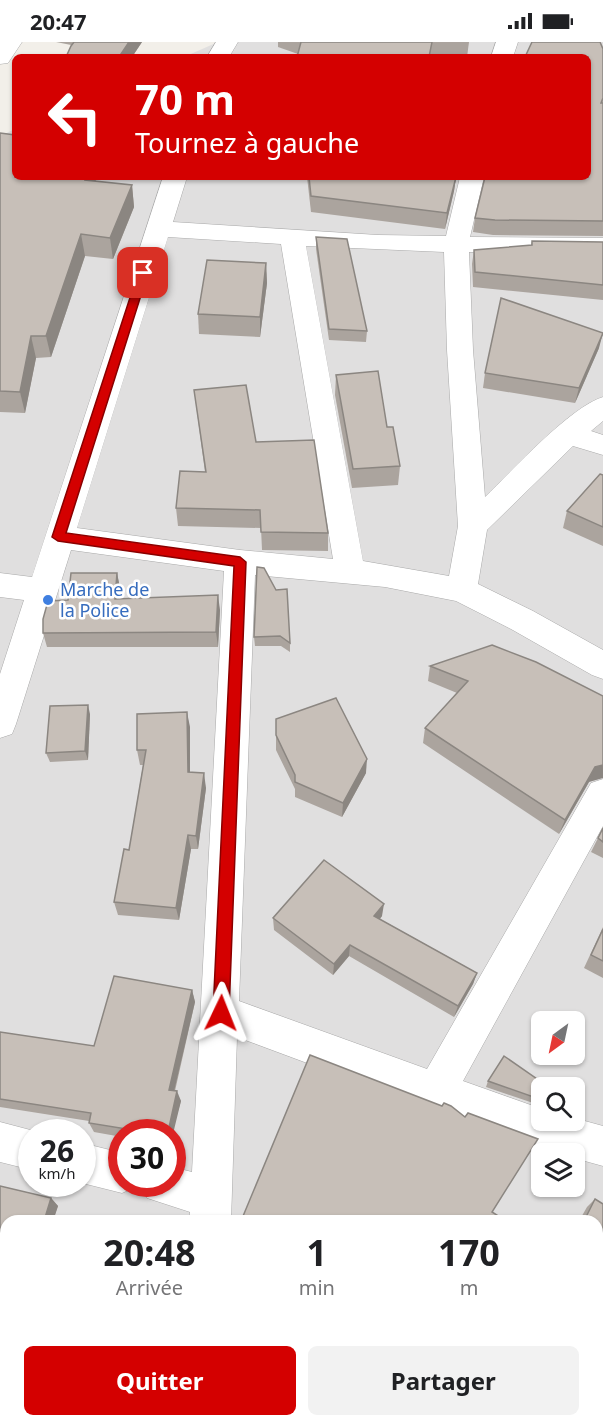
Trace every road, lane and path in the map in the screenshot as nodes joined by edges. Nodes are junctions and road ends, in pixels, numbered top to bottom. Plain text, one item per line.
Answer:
1 (11, 42) edge
2 (0, 58) edge
3 (174, 180) edge
4 (471, 180) edge
5 (157, 229) junction
6 (292, 237) junction
7 (456, 244) junction
8 (603, 246) edge
9 (603, 408) edge
10 (568, 434) junction
11 (603, 445) edge
12 (473, 526) junction
13 (58, 537) junction
14 (240, 562) junction
15 (350, 571) junction
16 (0, 585) edge
17 (462, 590) junction
18 (43, 591) junction
19 (603, 666) edge
20 (0, 724) edge
21 (603, 794) edge
22 (221, 1013) junction
23 (435, 1093) junction
24 (0, 1142) edge
25 (18, 1146) edge
26 (603, 1146) edge
27 (186, 1196) edge
28 (211, 1209) edge

1 - 2 street
3 - 5 street
4 - 7 street
5 - 6 street
5 - 13 street
6 - 7 street
6 - 15 street
7 - 8 street
7 - 12 street
9 - 10 street
10 - 11 street
10 - 12 street
12 - 17 street
13 - 14 street
13 - 18 street
14 - 15 street
14 - 22 street
15 - 17 street
16 - 18 street
17 - 19 street
18 - 20 street
21 - 23 street
22 - 23 street
22 - 28 street
23 - 26 street
24 - 25 street
27 - 28 street

